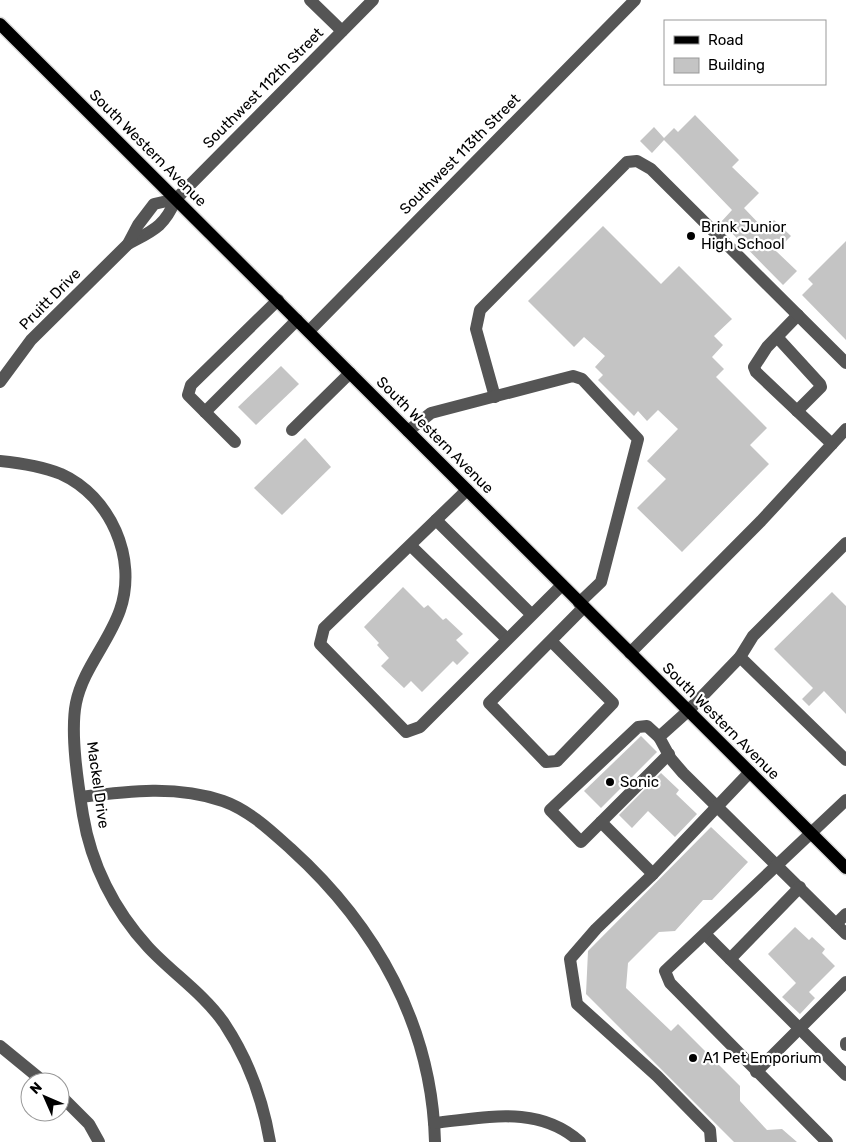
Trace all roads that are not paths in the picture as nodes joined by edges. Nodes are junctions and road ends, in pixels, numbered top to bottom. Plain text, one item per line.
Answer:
1 (310, 0) edge
2 (373, 0) edge
3 (635, 0) edge
4 (0, 24) edge
5 (342, 32) junction
6 (176, 199) junction
7 (128, 244) junction
8 (278, 300) junction
9 (798, 315) junction
10 (297, 320) junction
11 (309, 332) junction
12 (777, 337) junction
13 (846, 363) edge
14 (350, 373) junction
15 (0, 382) edge
16 (495, 397) junction
17 (798, 411) junction
18 (205, 412) junction
19 (846, 429) edge
20 (292, 430) dead end
21 (408, 431) junction
22 (235, 442) dead end
23 (832, 444) junction
24 (0, 461) edge
25 (467, 490) junction
26 (436, 520) junction
27 (846, 543) edge
28 (411, 546) junction
29 (562, 585) junction
30 (582, 605) junction
31 (532, 615) junction
32 (507, 640) junction
33 (551, 641) junction
34 (630, 653) junction
35 (740, 657) junction
36 (688, 711) junction
37 (658, 737) junction
38 (669, 754) junction
39 (846, 760) edge
40 (750, 772) junction
41 (81, 797) junction
42 (846, 800) edge
43 (718, 807) junction
44 (601, 822) junction
45 (812, 834) junction
46 (779, 866) junction
47 (846, 868) edge
48 (653, 874) junction
49 (800, 887) junction
50 (846, 914) edge
51 (836, 924) junction
52 (705, 934) junction
53 (846, 934) edge
54 (730, 959) junction
55 (846, 982) edge
56 (799, 1029) junction
57 (0, 1046) edge
58 (32, 1072) edge
59 (756, 1072) junction
60 (846, 1075) edge
61 (70, 1105) edge
62 (434, 1123) junction
63 (99, 1142) edge
64 (270, 1142) edge
65 (435, 1142) edge
66 (580, 1142) edge
67 (711, 1142) edge
68 (827, 1142) edge

1 - 5 street
2 - 5 street, Southwest 112th Street
3 - 11 street, Southwest 113th Street
4 - 6 main road, South Western Avenue
5 - 6 street, Southwest 112th Street
6 - 7 street, Pruitt Drive
6 - 7 street, Pruitt Drive
6 - 8 main road, South Western Avenue
7 - 15 street, Pruitt Drive
8 - 10 main road, South Western Avenue
8 - 18 street
9 - 12 street
9 - 13 street
9 - 16 street
10 - 11 main road, South Western Avenue
10 - 18 street
11 - 14 main road, South Western Avenue
12 - 17 street
12 - 17 street
14 - 20 street
14 - 21 main road, South Western Avenue
16 - 21 street
16 - 30 street
17 - 23 street
18 - 22 street
19 - 23 street
21 - 25 main road, South Western Avenue
23 - 34 street
24 - 41 street, Mackel Drive
25 - 26 street
25 - 29 main road, South Western Avenue
26 - 28 street
26 - 31 street
27 - 35 street
28 - 32 street
28 - 32 street
29 - 30 main road, South Western Avenue
29 - 31 street
30 - 33 street
30 - 34 main road, South Western Avenue
31 - 32 street
33 - 33 street
34 - 36 main road, South Western Avenue
35 - 36 street
35 - 39 street
36 - 37 street
36 - 40 main road, South Western Avenue
37 - 38 street
37 - 44 street
38 - 43 street
38 - 44 street
40 - 43 street
40 - 45 main road, South Western Avenue
41 - 62 street
41 - 64 street, Mackel Drive
42 - 45 street
43 - 46 street
43 - 48 street
44 - 48 street
45 - 46 street
45 - 47 main road, South Western Avenue
46 - 49 street
46 - 52 street
48 - 67 street
49 - 51 street
49 - 54 street
50 - 51 street
51 - 53 street
52 - 54 street
52 - 59 street
54 - 56 street
55 - 56 street
56 - 59 street
56 - 60 street
57 - 58 street
59 - 68 street
61 - 63 street
62 - 65 street
62 - 66 street

